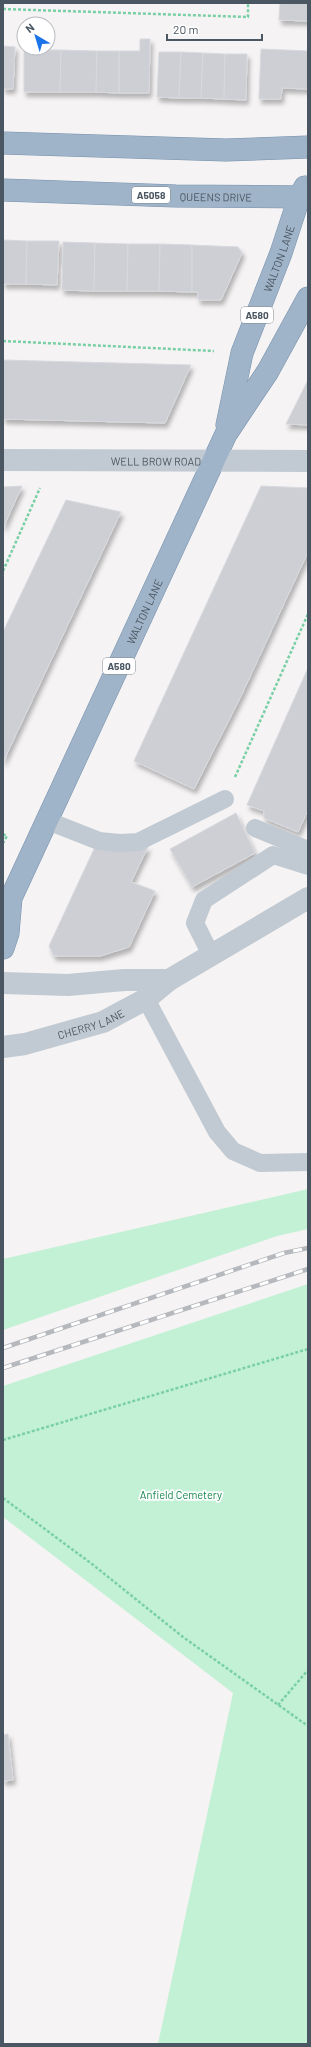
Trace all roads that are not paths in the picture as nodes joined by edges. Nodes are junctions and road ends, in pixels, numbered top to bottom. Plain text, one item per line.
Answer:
1 (3, 143) edge
2 (308, 147) edge
3 (3, 190) edge
4 (306, 193) edge
5 (308, 298) edge
6 (226, 434) junction
7 (3, 460) edge
8 (308, 461) edge
9 (213, 462) junction
10 (225, 799) road end
11 (48, 821) junction
12 (255, 828) dead end
13 (308, 850) edge
14 (308, 866) edge
15 (308, 898) edge
16 (7, 902) edge
17 (3, 948) edge
18 (211, 955) junction
19 (168, 980) junction
20 (3, 983) edge
21 (146, 999) junction
22 (3, 1047) edge
23 (308, 1162) edge

1 - 2 highway
3 - 4 highway, QUEENS DRIVE / A5058
4 - 6 highway, WALTON LANE / A580
5 - 6 highway, WALTON LANE / A580
6 - 9 highway, WALTON LANE / A580
7 - 9 street, WELL BROW ROAD
8 - 9 street, WELL BROW ROAD
9 - 11 highway, WALTON LANE / A580
10 - 11 lane
11 - 16 highway, WALTON LANE / A580
12 - 13 lane
14 - 18 lane
15 - 18 street, CHERRY LANE
16 - 17 highway, WALTON LANE / A580
18 - 19 street, CHERRY LANE
19 - 20 street
19 - 21 street, CHERRY LANE
21 - 22 street, CHERRY LANE
21 - 23 lane

